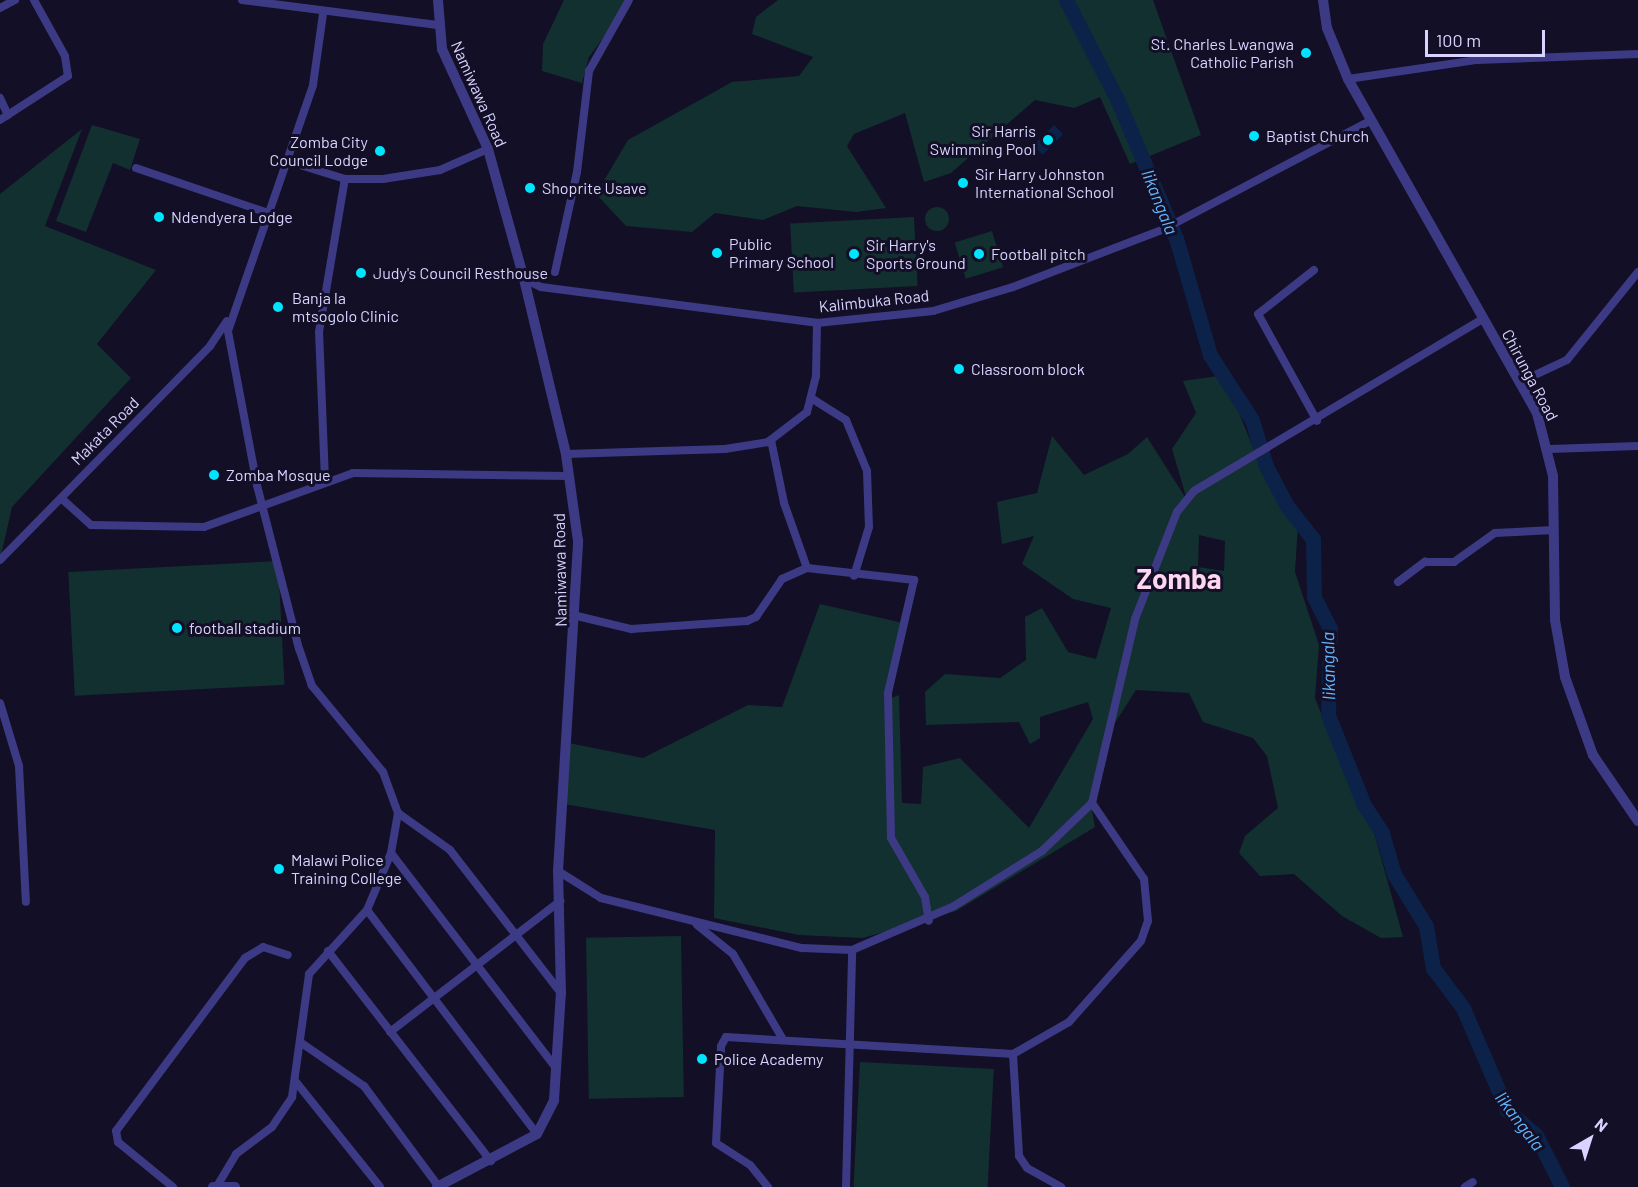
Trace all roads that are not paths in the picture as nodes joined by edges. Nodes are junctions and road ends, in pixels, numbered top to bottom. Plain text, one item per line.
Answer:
1 (15, 0) edge
2 (34, 0) edge
3 (242, 0) edge
4 (438, 0) edge
5 (629, 0) edge
6 (1323, 0) edge
7 (0, 8) edge
8 (323, 14) junction
9 (437, 25) junction
10 (1638, 54) edge
11 (1348, 79) junction
12 (0, 98) edge
13 (8, 115) junction
14 (0, 120) edge
15 (1370, 121) junction
16 (488, 149) junction
17 (287, 161) junction
18 (136, 168) dead end
19 (345, 179) junction
20 (268, 213) junction
21 (1314, 270) dead end
22 (555, 272) dead end
23 (1638, 273) edge
24 (524, 279) junction
25 (1482, 318) junction
26 (228, 321) junction
27 (817, 323) junction
28 (1520, 382) junction
29 (811, 398) junction
30 (1317, 421) junction
31 (771, 440) junction
32 (1638, 446) edge
33 (1550, 449) junction
34 (566, 454) junction
35 (569, 476) junction
36 (325, 480) junction
37 (61, 498) junction
38 (262, 506) junction
39 (1554, 530) junction
40 (0, 560) edge
41 (807, 568) junction
42 (854, 576) junction
43 (1398, 582) dead end
44 (577, 616) junction
45 (0, 703) edge
46 (1092, 803) junction
47 (398, 813) junction
48 (1638, 821) edge
49 (391, 853) junction
50 (558, 871) junction
51 (560, 901) junction
52 (26, 902) dead end
53 (366, 910) junction
54 (928, 921) junction
55 (692, 922) junction
56 (513, 937) junction
57 (852, 950) junction
58 (328, 951) junction
59 (288, 956) dead end
60 (477, 965) junction
61 (561, 993) junction
62 (434, 998) junction
63 (390, 1032) junction
64 (782, 1038) junction
65 (300, 1042) junction
66 (850, 1042) junction
67 (1013, 1054) junction
68 (557, 1069) junction
69 (296, 1082) junction
70 (537, 1134) junction
71 (491, 1161) junction
72 (215, 1186) edge
73 (173, 1187) edge
74 (235, 1187) edge
75 (380, 1187) edge
76 (438, 1187) edge
77 (768, 1187) edge
78 (846, 1187) edge
79 (1061, 1187) edge

1 - 7 street
2 - 13 street
3 - 8 street
4 - 9 street, Namiwawa Road
5 - 22 street
6 - 11 street, Chirunga Road
8 - 9 street
8 - 17 street, Makata Road
9 - 16 street, Namiwawa Road
10 - 11 street
11 - 15 street, Chirunga Road
12 - 13 street
13 - 14 street
15 - 25 street, Chirunga Road
15 - 27 street, Kalimbuka Road
16 - 19 street
16 - 24 street, Namiwawa Road
17 - 19 street
17 - 20 street, Makata Road
18 - 20 street
19 - 36 street
20 - 26 street, Makata Road
21 - 30 street
23 - 28 street
24 - 27 street, Kalimbuka Road
24 - 34 street, Namiwawa Road
25 - 28 street, Chirunga Road
25 - 30 street
26 - 37 street, Makata Road
26 - 38 street
27 - 29 street
28 - 33 street, Chirunga Road
29 - 31 street
29 - 42 street
30 - 46 street
31 - 34 street
31 - 41 street
32 - 33 street
33 - 39 street, Chirunga Road
34 - 35 street, Namiwawa Road
35 - 36 street
35 - 44 street, Namiwawa Road
36 - 38 street
37 - 38 street
37 - 40 street, Makata Road
38 - 47 street
39 - 43 street
39 - 48 street, Chirunga Road
41 - 42 street
41 - 44 street
42 - 54 street
44 - 50 street, Namiwawa Road
45 - 52 street
46 - 54 street
46 - 67 street
47 - 49 street
47 - 56 street
49 - 53 street
49 - 60 street
50 - 51 street, Namiwawa Road
50 - 55 street
51 - 56 street
51 - 61 street, Namiwawa Road
53 - 58 street
53 - 62 street
54 - 57 street
55 - 57 street
55 - 64 street
56 - 60 street
56 - 61 street
57 - 66 street
58 - 63 street
58 - 65 street
59 - 73 street
60 - 62 street
60 - 68 street
61 - 68 street, Namiwawa Road
62 - 63 street
62 - 70 street
63 - 71 street
64 - 66 street
64 - 77 street
65 - 69 street
65 - 76 street
66 - 67 street
66 - 78 street
67 - 79 street
68 - 70 street, Namiwawa Road
69 - 72 street
69 - 75 street
70 - 71 street
71 - 76 street
72 - 74 street

